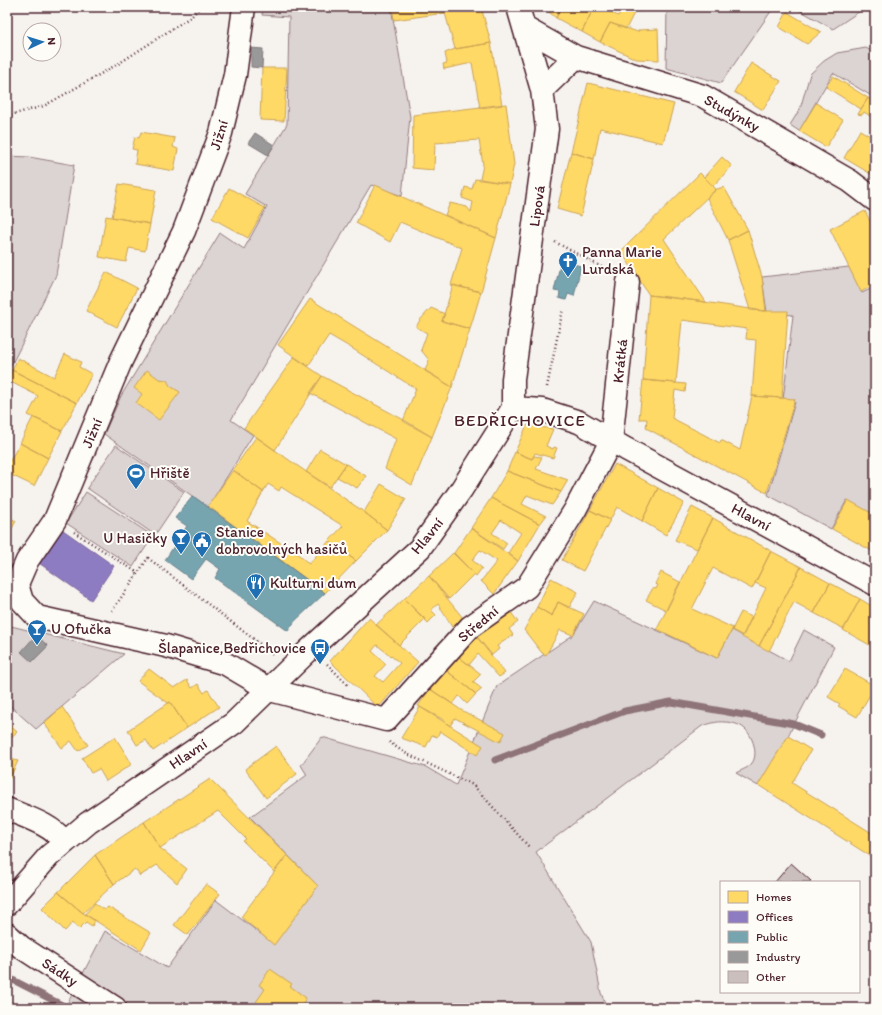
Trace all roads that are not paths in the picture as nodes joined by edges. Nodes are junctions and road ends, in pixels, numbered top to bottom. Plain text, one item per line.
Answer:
1 (244, 7) edge
2 (518, 7) edge
3 (525, 28) junction
4 (576, 56) junction
5 (542, 90) junction
6 (875, 200) edge
7 (628, 282) road end
8 (513, 408) junction
9 (611, 441) junction
10 (875, 584) edge
11 (270, 690) junction
12 (7, 809) edge
13 (65, 842) junction
14 (7, 904) edge
15 (7, 934) edge
16 (115, 1008) edge

1 - 11 street, Jižní
2 - 3 street, Lipová
3 - 4 street, Studýnky
3 - 5 street, Lipová
4 - 5 street
4 - 6 street, Studýnky
5 - 8 street, Lipová
7 - 9 street, Krátká
8 - 9 street, Hlavní
8 - 11 street, Hlavní
9 - 10 street, Hlavní
9 - 11 street, Střední
11 - 13 street, Hlavní
12 - 13 street
13 - 14 street, Hlavní
15 - 16 street, Sádky

